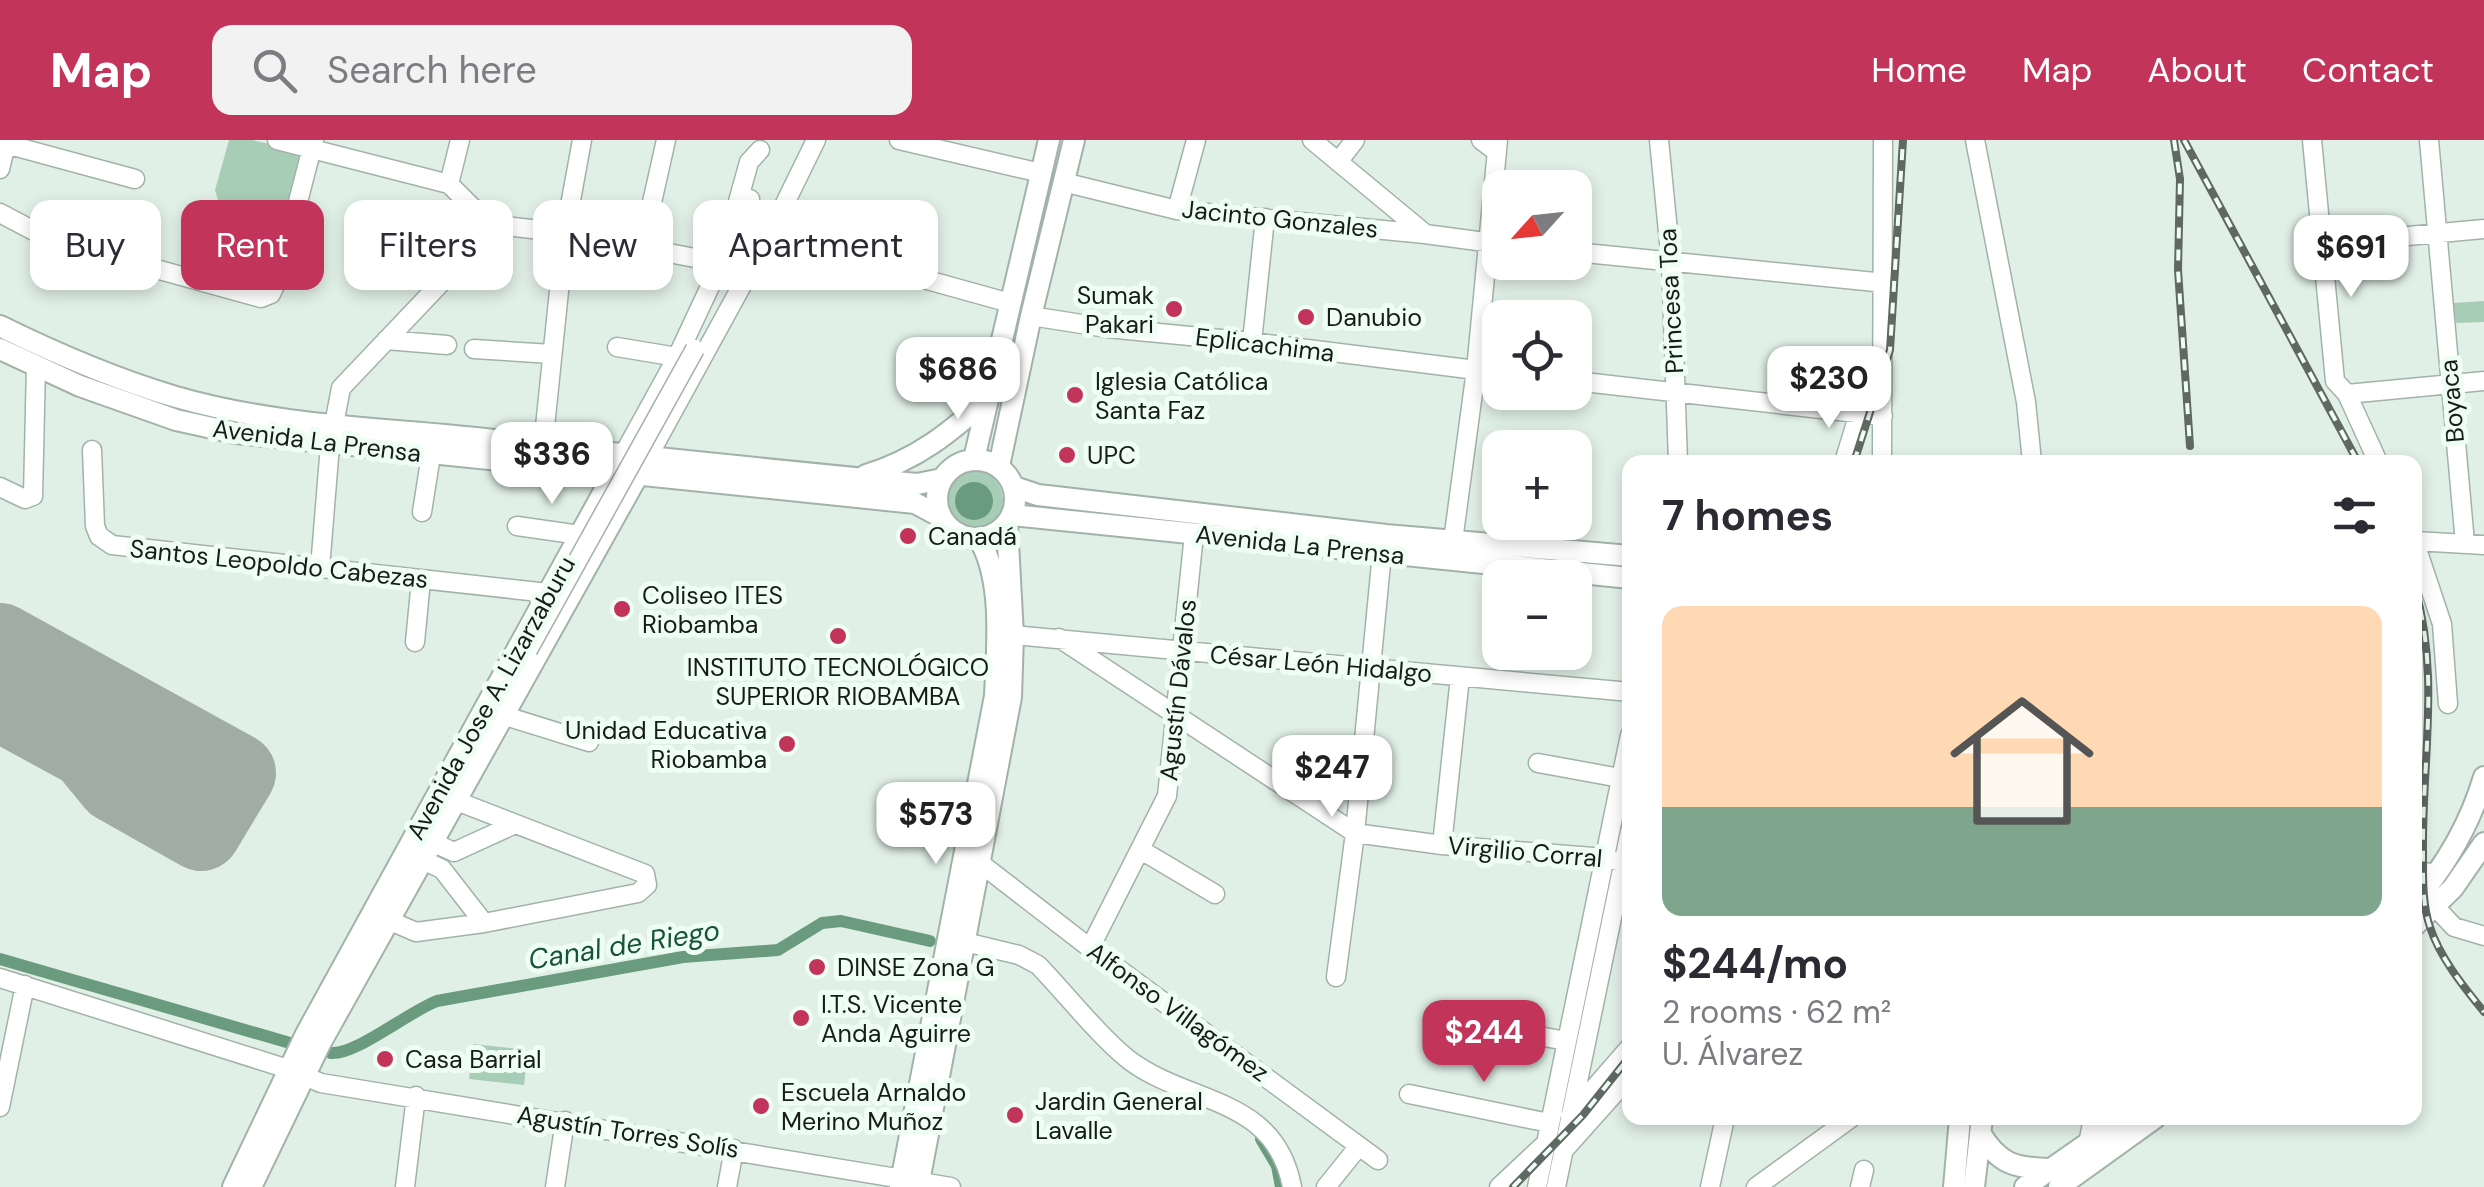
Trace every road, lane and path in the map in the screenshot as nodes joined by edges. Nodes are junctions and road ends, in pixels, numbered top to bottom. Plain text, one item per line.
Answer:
1 (277, 140) edge
2 (460, 140) edge
3 (582, 140) edge
4 (666, 140) edge
5 (899, 140) edge
6 (1050, 140) edge
7 (1074, 140) edge
8 (1196, 140) edge
9 (1312, 140) edge
10 (1355, 140) edge
11 (1480, 140) edge
12 (1658, 140) edge
13 (1884, 140) edge
14 (1975, 140) edge
15 (2312, 140) edge
16 (2429, 140) edge
17 (7, 142) edge
18 (313, 144) edge
19 (814, 144) edge
20 (762, 145) edge
21 (1498, 146) edge
22 (1338, 162) junction
23 (0, 170) edge
24 (1041, 172) junction
25 (135, 179) dead end
26 (1063, 182) junction
27 (449, 184) junction
28 (465, 200) edge
29 (571, 200) edge
30 (653, 200) edge
31 (742, 200) edge
32 (750, 200) edge
33 (782, 200) edge
34 (787, 200) edge
35 (1177, 210) junction
36 (0, 212) edge
37 (1265, 218) junction
38 (2484, 228) edge
39 (2438, 233) junction
40 (1424, 234) junction
41 (1482, 242) edge
42 (2322, 244) junction
43 (1592, 254) edge
44 (1671, 262) junction
45 (1488, 280) edge
46 (938, 283) edge
47 (1884, 283) junction
48 (434, 290) edge
49 (559, 290) edge
50 (716, 290) edge
51 (717, 290) edge
52 (739, 290) edge
53 (1010, 303) junction
54 (1030, 316) junction
55 (0, 326) edge
56 (386, 340) junction
57 (1252, 342) junction
58 (447, 346) dead end
59 (617, 347) dead end
60 (474, 349) dead end
61 (0, 350) edge
62 (552, 354) junction
63 (677, 357) junction
64 (36, 365) junction
65 (1476, 370) junction
66 (1482, 371) edge
67 (2484, 381) edge
68 (1592, 383) edge
69 (2451, 384) junction
70 (1675, 392) junction
71 (2347, 394) junction
72 (990, 397) junction
73 (1859, 413) junction
74 (1883, 416) junction
75 (332, 435) junction
76 (542, 446) junction
77 (92, 450) dead end
78 (431, 455) junction
79 (1678, 455) edge
80 (1846, 455) edge
81 (1882, 455) edge
82 (2031, 455) edge
83 (2375, 455) edge
84 (974, 459) junction
85 (619, 463) junction
86 (643, 466) junction
87 (999, 466) junction
88 (554, 467) junction
89 (856, 478) junction
90 (942, 479) junction
91 (0, 487) edge
92 (1014, 487) junction
93 (594, 510) junction
94 (422, 512) dead end
95 (942, 517) junction
96 (1010, 520) junction
97 (517, 526) dead end
98 (580, 534) junction
99 (1194, 534) junction
100 (979, 538) junction
101 (1453, 541) junction
102 (2422, 542) edge
103 (2474, 544) edge
104 (1382, 553) junction
105 (1622, 555) edge
106 (2422, 563) edge
107 (320, 568) junction
108 (1622, 577) edge
109 (421, 580) junction
110 (548, 593) junction
111 (1013, 635) junction
112 (1059, 638) junction
113 (415, 642) dead end
114 (1182, 652) junction
115 (1369, 668) junction
116 (1460, 676) junction
117 (1622, 691) edge
118 (502, 704) junction
119 (2448, 704) dead end
120 (1177, 715) junction
121 (590, 742) dead end
122 (1538, 763) dead end
123 (1622, 769) edge
124 (2484, 777) edge
125 (1620, 778) junction
126 (454, 800) junction
127 (513, 826) junction
128 (1355, 833) junction
129 (2484, 843) edge
130 (1442, 844) junction
131 (1141, 850) junction
132 (420, 851) junction
133 (1605, 858) junction
134 (980, 862) junction
135 (1622, 862) edge
136 (1622, 885) edge
137 (2423, 888) edge
138 (1216, 894) dead end
139 (388, 920) junction
140 (484, 922) junction
141 (2484, 936) edge
142 (965, 942) junction
143 (1090, 948) junction
144 (1336, 977) dead end
145 (0, 978) edge
146 (24, 985) junction
147 (1454, 1020) dead end
148 (1566, 1041) junction
149 (1622, 1057) edge
150 (296, 1073) junction
151 (1622, 1083) edge
152 (1409, 1094) dead end
153 (416, 1096) junction
154 (0, 1107) edge
155 (1568, 1118) junction
156 (565, 1121) junction
157 (1549, 1123) junction
158 (1723, 1125) edge
159 (1841, 1125) edge
160 (1959, 1125) edge
161 (1981, 1125) edge
162 (2092, 1125) edge
163 (2114, 1125) edge
164 (2144, 1125) edge
165 (2088, 1144) junction
166 (1359, 1146) junction
167 (1554, 1147) junction
168 (734, 1149) junction
169 (1378, 1160) dead end
170 (2054, 1178) edge
171 (910, 1183) edge
172 (1534, 1183) edge
173 (233, 1187) edge
174 (250, 1187) edge
175 (405, 1187) edge
176 (555, 1187) edge
177 (727, 1187) edge
178 (951, 1187) edge
179 (1292, 1187) edge
180 (1326, 1187) edge
181 (1499, 1187) edge
182 (1556, 1187) edge
183 (1710, 1187) edge
184 (1756, 1187) edge
185 (1954, 1187) edge
186 (1974, 1187) edge
187 (2025, 1187) edge

1 - 18 street
2 - 27 street
3 - 29 street
4 - 30 street
5 - 24 street
6 - 24 main road
7 - 26 main road
8 - 35 street
9 - 22 street
10 - 22 street
11 - 21 street
12 - 44 street, Princesa Toa
13 - 47 street
14 - 82 street
15 - 42 street
16 - 39 street, Boyaca
17 - 23 street
17 - 25 street
18 - 27 street
18 - 36 street
19 - 33 street
19 - 34 street, Avenida Jose A. Lizarzaburu
20 - 31 street, Avenida Jose A. Lizarzaburu
20 - 32 street
22 - 40 street
24 - 53 main road
26 - 35 street, Jacinto Gonzales
26 - 54 main road
27 - 28 street
35 - 37 street, Jacinto Gonzales
37 - 40 street, Jacinto Gonzales
37 - 57 street
38 - 39 street
39 - 42 street
39 - 69 street, Boyaca
40 - 41 street, Jacinto Gonzales
42 - 71 street
43 - 44 street
44 - 47 street
44 - 70 street, Princesa Toa
45 - 65 street
46 - 53 street
47 - 74 street
48 - 56 street
49 - 62 street
50 - 63 street, Avenida Jose A. Lizarzaburu
51 - 118 street, bridge
52 - 86 street, Avenida Jose A. Lizarzaburu
53 - 72 main road
54 - 57 street, Eplicachima
54 - 87 main road
55 - 75 main road, Avenida La Prensa
56 - 58 street
56 - 75 street
57 - 65 street, Eplicachima
59 - 63 street
60 - 62 street
61 - 64 main road, Avenida La Prensa
62 - 76 street
63 - 85 street, Avenida Jose A. Lizarzaburu
64 - 75 main road, Avenida La Prensa
64 - 91 street
65 - 66 street, Eplicachima
65 - 101 street
67 - 69 street
68 - 70 street
69 - 71 street
69 - 103 street, Boyaca
70 - 73 street
70 - 79 street, Princesa Toa
71 - 83 street
72 - 84 main road
72 - 89 main road
73 - 74 street
73 - 80 street
74 - 81 street
75 - 76 main road, Avenida La Prensa
75 - 78 main road, Avenida La Prensa
75 - 107 street
76 - 85 main road, Avenida La Prensa
77 - 107 street, Santos Leopoldo Cabezas
78 - 88 main road, Avenida La Prensa
78 - 94 street
84 - 87 main road
84 - 90 main road
85 - 86 main road, Avenida La Prensa
85 - 88 main road, Avenida La Prensa
85 - 93 main road, Avenida Jose A. Lizarzaburu
86 - 89 main road, Avenida La Prensa
86 - 95 main road, Avenida La Prensa
86 - 118 main road, Avenida Jose A. Lizarzaburu
87 - 92 main road
88 - 93 main road
89 - 90 main road, Avenida La Prensa
90 - 95 main road
92 - 96 main road
92 - 101 main road, Avenida La Prensa
93 - 98 main road, Avenida Jose A. Lizarzaburu
95 - 100 main road
96 - 99 main road, Avenida La Prensa
96 - 100 main road
96 - 111 main road
97 - 98 street
98 - 110 main road, Avenida Jose A. Lizarzaburu
99 - 104 main road, Avenida La Prensa
99 - 114 street, Agustín Dávalos
100 - 171 main road
101 - 105 main road, Avenida La Prensa
102 - 103 street
104 - 108 main road, Avenida La Prensa
104 - 115 street
106 - 119 street
107 - 109 street, Santos Leopoldo Cabezas
109 - 110 street, Santos Leopoldo Cabezas
109 - 113 street
110 - 118 main road, Avenida Jose A. Lizarzaburu
111 - 112 street, César León Hidalgo
111 - 134 main road
112 - 114 street, César León Hidalgo
112 - 120 street, Virgilio Corral
114 - 115 street, César León Hidalgo
114 - 120 street, Agustín Dávalos
115 - 116 street, César León Hidalgo
115 - 128 street
116 - 117 street, César León Hidalgo
116 - 130 street
118 - 121 street
118 - 126 main road, Avenida Jose A. Lizarzaburu
118 - 132 main road, Avenida Jose A. Lizarzaburu
120 - 128 street, Virgilio Corral
120 - 131 street, Agustín Dávalos
122 - 125 street
123 - 125 street
124 - 137 main road
125 - 133 street
126 - 127 street
126 - 132 main road, Avenida Jose A. Lizarzaburu
127 - 132 street
127 - 140 street
128 - 130 street, Virgilio Corral
128 - 144 street
129 - 137 main road
130 - 133 street, Virgilio Corral
131 - 138 street
131 - 143 street, Agustín Dávalos
132 - 139 main road, Avenida Jose A. Lizarzaburu
132 - 140 street
132 - 150 main road, Avenida Jose A. Lizarzaburu
133 - 135 street, Virgilio Corral
133 - 148 street
134 - 142 main road
134 - 143 street, Alfonso Villagómez
136 - 155 street
137 - 141 street
139 - 140 street
139 - 150 main road, Avenida Jose A. Lizarzaburu
142 - 171 main road
142 - 179 street
143 - 166 street, Alfonso Villagómez
145 - 146 street, Agustín Torres Solís
146 - 150 street, Agustín Torres Solís
146 - 154 street
147 - 148 street
148 - 157 street
149 - 155 street
150 - 153 street, Agustín Torres Solís
150 - 173 main road, Avenida Jose A. Lizarzaburu
150 - 174 main road, Avenida Jose A. Lizarzaburu
151 - 167 street
152 - 157 street
153 - 156 street, Agustín Torres Solís
153 - 175 street
155 - 167 street
156 - 168 street, Agustín Torres Solís
156 - 176 street
157 - 167 street
158 - 183 street
159 - 184 street
160 - 185 main road
161 - 170 main road
161 - 186 main road
162 - 165 street
163 - 165 main road
164 - 170 main road
165 - 170 main road
166 - 169 street, Alfonso Villagómez
166 - 180 street
167 - 172 street
167 - 181 street
167 - 182 street
168 - 171 street, Agustín Torres Solís
168 - 177 street
170 - 187 main road
171 - 178 street, Agustín Torres Solís

